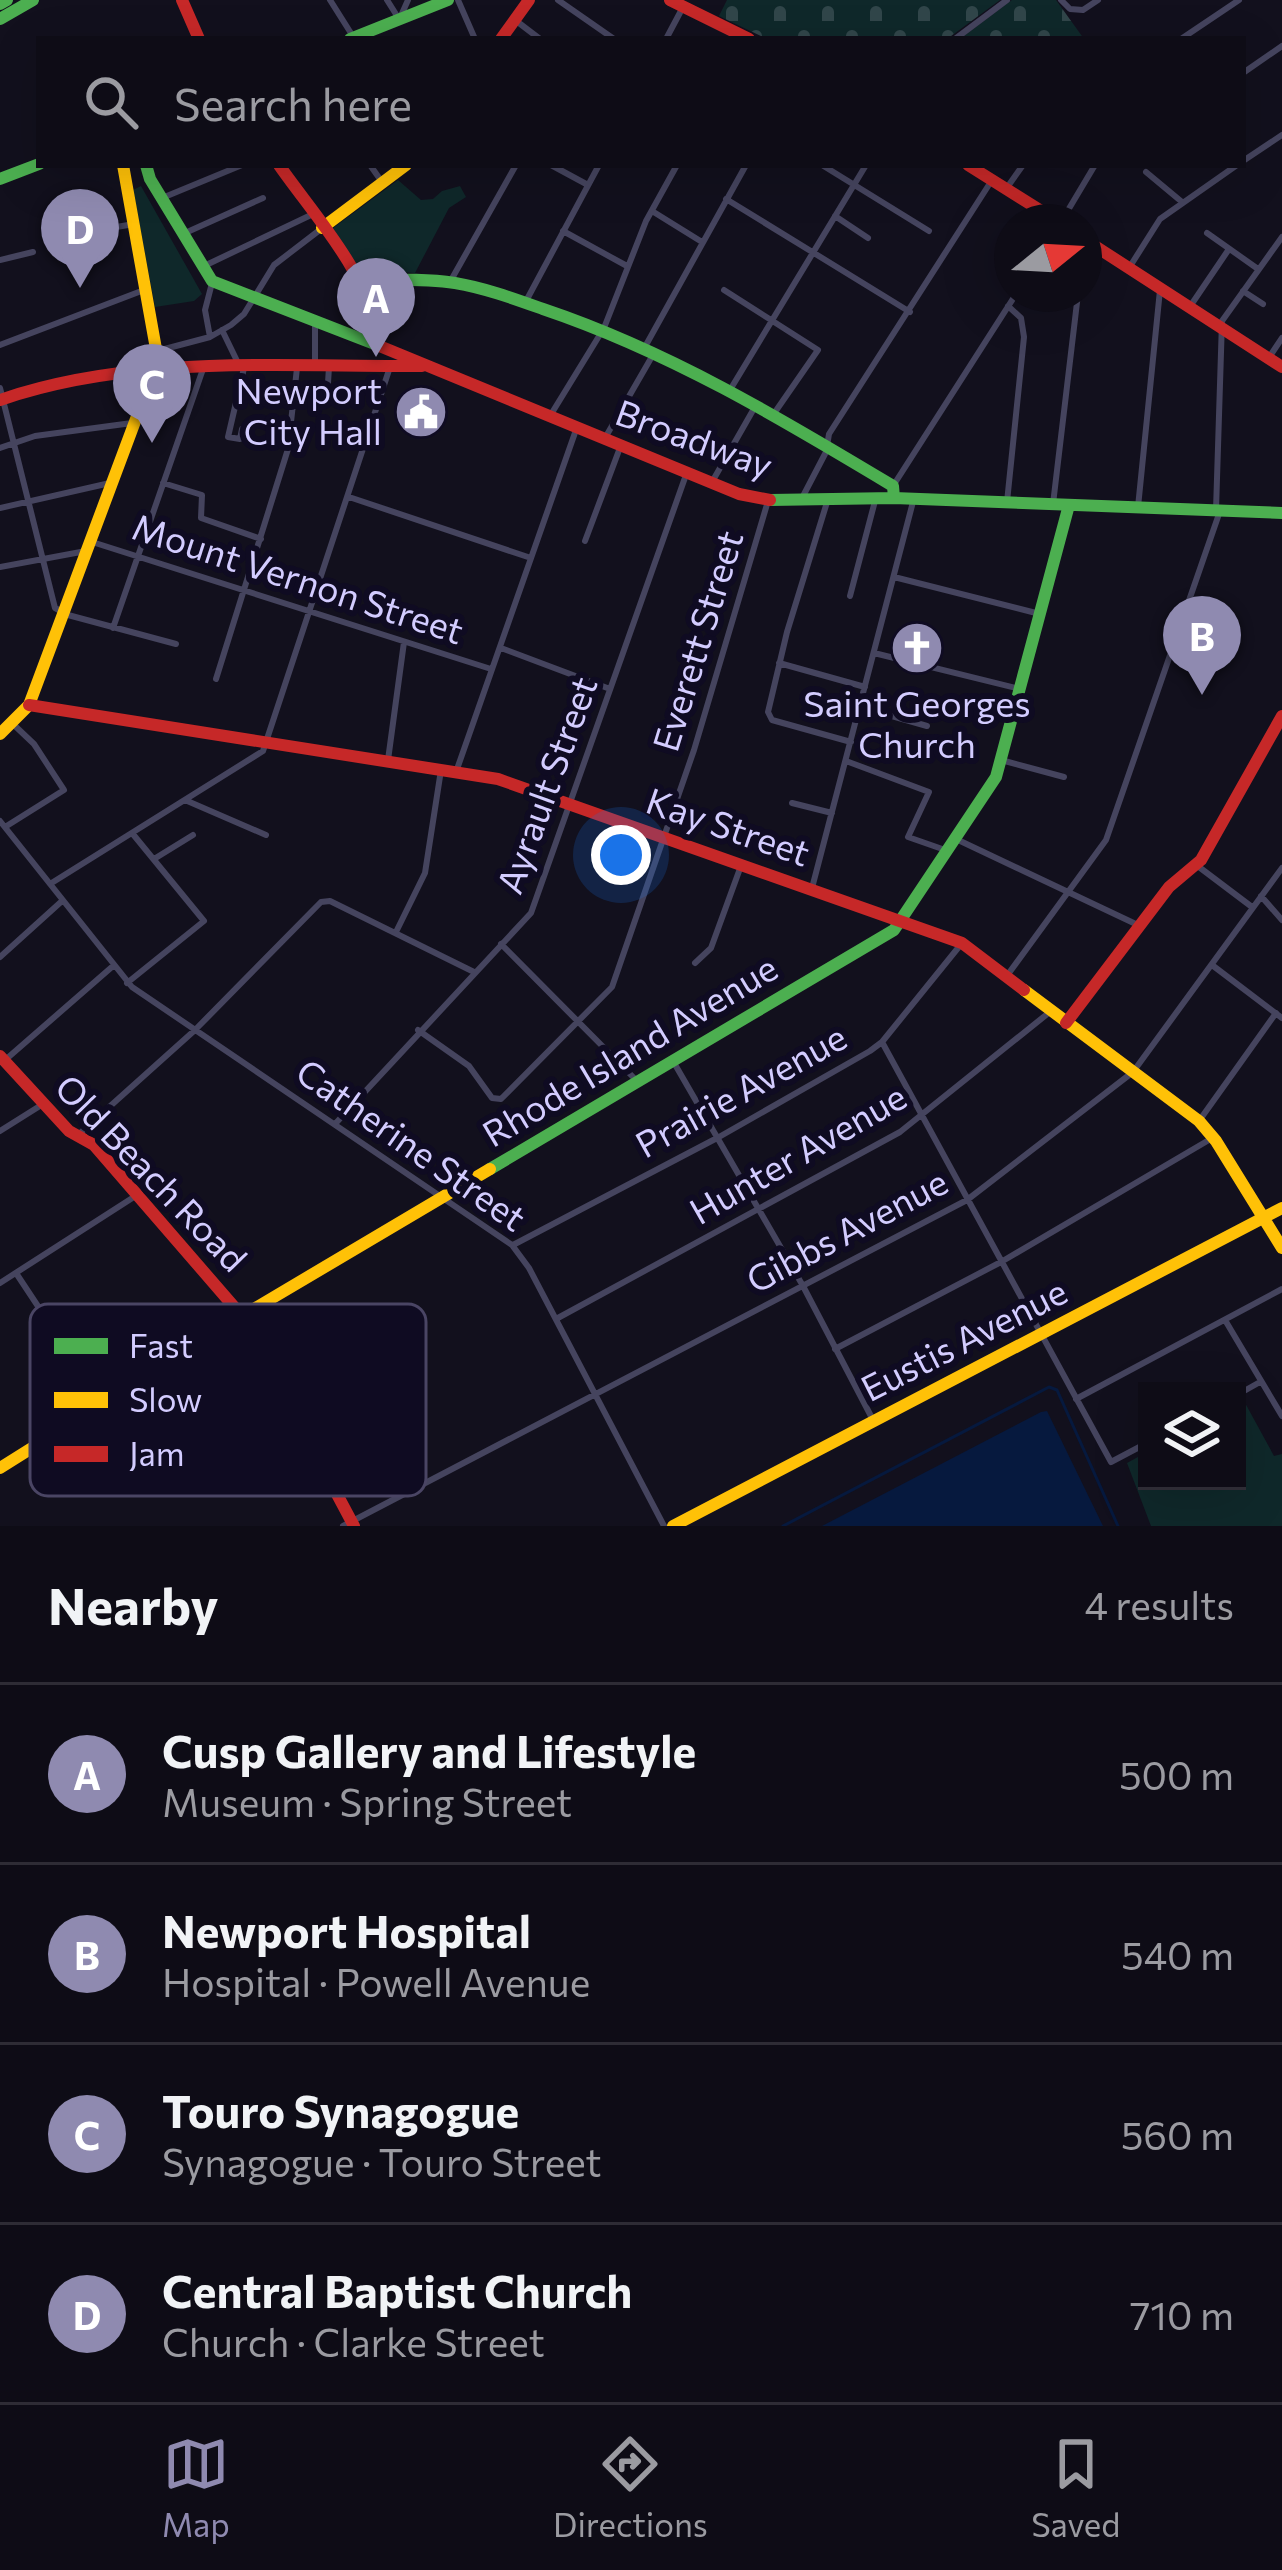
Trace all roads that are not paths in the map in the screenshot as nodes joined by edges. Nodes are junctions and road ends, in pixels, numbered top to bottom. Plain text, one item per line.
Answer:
1 (33, 0) edge
2 (182, 0) edge
3 (330, 0) edge
4 (387, 0) edge
5 (408, 0) edge
6 (448, 0) edge
7 (458, 0) edge
8 (529, 0) edge
9 (558, 0) edge
10 (1007, 0) edge
11 (1061, 0) edge
12 (1097, 0) edge
13 (1239, 0) edge
14 (677, 3) edge
15 (0, 19) edge
16 (399, 20) junction
17 (515, 20) junction
18 (377, 34) edge
19 (199, 36) edge
20 (351, 36) edge
21 (474, 36) edge
22 (503, 36) edge
23 (536, 36) edge
24 (610, 36) edge
25 (667, 36) edge
26 (742, 36) edge
27 (959, 36) edge
28 (1185, 36) edge
29 (1282, 46) edge
30 (1246, 71) edge
31 (1281, 137) edge
32 (1246, 159) edge
33 (36, 165) edge
34 (124, 168) edge
35 (235, 168) edge
36 (281, 168) edge
37 (372, 168) edge
38 (402, 168) edge
39 (514, 168) edge
40 (557, 168) edge
41 (597, 168) edge
42 (675, 168) edge
43 (744, 168) edge
44 (827, 168) edge
45 (864, 168) edge
46 (973, 168) edge
47 (1021, 168) edge
48 (1093, 168) edge
49 (1233, 168) edge
50 (148, 169) edge
51 (1146, 172) dead end
52 (0, 179) edge
53 (992, 180) junction
54 (126, 182) junction
55 (382, 182) junction
56 (854, 184) junction
57 (588, 185) junction
58 (1006, 189) junction
59 (161, 198) junction
60 (263, 198) dead end
61 (726, 199) junction
62 (1182, 202) junction
63 (1031, 204) edge
64 (1071, 204) edge
65 (652, 211) junction
66 (311, 215) junction
67 (835, 216) junction
68 (134, 224) junction
69 (322, 228) junction
70 (929, 230) dead end
71 (562, 231) junction
72 (87, 232) dead end
73 (1207, 233) dead end
74 (182, 235) junction
75 (1282, 237) edge
76 (868, 238) dead end
77 (702, 242) junction
78 (1229, 249) junction
79 (1102, 250) edge
80 (813, 251) junction
81 (33, 252) dead end
82 (0, 260) edge
83 (627, 266) junction
84 (1129, 268) junction
85 (201, 269) junction
86 (1258, 269) junction
87 (355, 280) junction
88 (392, 280) junction
89 (212, 281) junction
90 (450, 282) junction
91 (147, 288) junction
92 (1160, 289) junction
93 (724, 290) dead end
94 (1243, 292) junction
95 (254, 296) junction
96 (524, 302) junction
97 (1263, 304) dead end
98 (1190, 308) junction
99 (910, 312) junction
100 (1004, 312) edge
101 (1014, 312) edge
102 (1076, 312) edge
103 (374, 313) junction
104 (772, 321) junction
105 (315, 322) junction
106 (604, 328) junction
107 (1221, 328) junction
108 (223, 330) junction
109 (210, 337) junction
110 (1282, 338) edge
111 (0, 345) edge
112 (377, 346) junction
113 (651, 348) junction
114 (157, 351) junction
115 (1268, 358) junction
116 (427, 366) junction
117 (322, 367) junction
118 (390, 367) junction
119 (202, 368) junction
120 (242, 368) junction
121 (297, 368) junction
122 (1282, 368) edge
123 (154, 372) junction
124 (730, 390) junction
125 (1, 396) edge
126 (327, 399) dead end
127 (756, 406) junction
128 (773, 415) junction
129 (550, 416) junction
130 (136, 424) junction
131 (577, 427) junction
132 (242, 430) dead end
133 (607, 434) junction
134 (13, 443) junction
135 (621, 445) junction
136 (826, 445) junction
137 (0, 448) edge
138 (687, 472) junction
139 (712, 482) junction
140 (110, 483) junction
141 (164, 483) junction
142 (894, 492) junction
143 (349, 497) junction
144 (876, 497) junction
145 (914, 498) junction
146 (829, 500) junction
147 (768, 501) junction
148 (27, 502) junction
149 (801, 502) junction
150 (1007, 502) junction
151 (1053, 504) junction
152 (1069, 505) junction
153 (1138, 507) junction
154 (0, 508) edge
155 (1218, 511) junction
156 (1282, 513) edge
157 (261, 539) junction
158 (585, 541) dead end
159 (87, 546) junction
160 (41, 557) junction
161 (531, 557) junction
162 (139, 558) junction
163 (0, 567) edge
164 (894, 578) junction
165 (244, 591) junction
166 (850, 596) dead end
167 (311, 612) junction
168 (62, 614) junction
169 (1040, 614) junction
170 (112, 628) junction
171 (404, 642) junction
172 (176, 644) dead end
173 (500, 648) junction
174 (874, 653) junction
175 (779, 663) junction
176 (491, 669) junction
177 (215, 679) dead end
178 (865, 687) junction
179 (610, 689) junction
180 (1019, 689) junction
181 (29, 705) junction
182 (860, 707) junction
183 (1282, 716) edge
184 (14, 725) junction
185 (927, 726) dead end
186 (0, 734) edge
187 (268, 742) junction
188 (851, 742) junction
189 (388, 760) junction
190 (1001, 760) junction
191 (846, 761) junction
192 (448, 771) junction
193 (1064, 776) dead end
194 (185, 800) junction
195 (792, 803) dead end
196 (570, 804) junction
197 (832, 813) junction
198 (2, 824) edge
199 (132, 832) junction
200 (193, 835) dead end
201 (266, 835) dead end
202 (666, 837) junction
203 (952, 845) junction
204 (154, 859) junction
205 (742, 863) junction
206 (1195, 864) junction
207 (1282, 868) edge
208 (49, 885) junction
209 (812, 888) junction
210 (1070, 892) junction
211 (1261, 896) junction
212 (62, 901) junction
213 (1252, 907) junction
214 (903, 920) junction
215 (1282, 920) edge
216 (1141, 926) junction
217 (395, 933) junction
218 (501, 944) junction
219 (962, 944) junction
220 (2, 953) edge
221 (695, 963) dead end
222 (1212, 965) junction
223 (113, 966) junction
224 (474, 972) junction
225 (1006, 977) junction
226 (128, 983) junction
227 (1051, 1011) junction
228 (1279, 1015) edge
229 (578, 1022) junction
230 (1066, 1023) junction
231 (195, 1030) junction
232 (418, 1030) junction
233 (882, 1042) junction
234 (2, 1058) edge
235 (674, 1061) junction
236 (1133, 1072) junction
237 (638, 1082) junction
238 (43, 1104) junction
239 (922, 1118) junction
240 (1199, 1121) junction
241 (335, 1124) junction
242 (0, 1131) edge
243 (78, 1135) junction
244 (719, 1137) junction
245 (1214, 1137) junction
246 (137, 1195) junction
247 (443, 1197) junction
248 (967, 1200) junction
249 (1282, 1208) edge
250 (760, 1210) junction
251 (1264, 1217) junction
252 (512, 1246) junction
253 (1282, 1247) edge
254 (1000, 1262) junction
255 (16, 1273) junction
256 (0, 1283) edge
257 (802, 1286) junction
258 (1282, 1289) edge
259 (37, 1304) edge
260 (232, 1304) edge
261 (262, 1304) edge
262 (556, 1319) junction
263 (1225, 1320) junction
264 (1040, 1334) junction
265 (835, 1349) junction
266 (1262, 1382) junction
267 (1246, 1390) edge
268 (595, 1394) junction
269 (1076, 1399) junction
270 (1282, 1416) edge
271 (873, 1420) junction
272 (1138, 1448) edge
273 (30, 1449) edge
274 (0, 1468) edge
275 (426, 1484) edge
276 (334, 1496) edge
277 (403, 1496) edge
278 (349, 1525) edge
279 (669, 1526) edge

1 - 15 street
2 - 19 street
3 - 20 street
4 - 16 street
5 - 16 street
6 - 16 street
7 - 21 street
8 - 17 street
9 - 24 street
10 - 27 street
11 - 12 street
13 - 28 street
14 - 25 street
14 - 26 street
16 - 18 street
17 - 22 street
17 - 23 street
29 - 30 street
31 - 32 street
33 - 52 street
34 - 54 street
35 - 59 street
36 - 66 street
37 - 55 street
38 - 55 street
39 - 90 street
40 - 57 street
41 - 57 street
42 - 65 street
43 - 61 street
44 - 56 street
45 - 56 street
46 - 53 street
47 - 58 street
48 - 64 street
49 - 62 street
50 - 54 street
50 - 59 street
51 - 62 street
53 - 58 street
53 - 99 street
54 - 68 street
55 - 69 street
56 - 67 street
56 - 70 street
57 - 71 street
58 - 63 street
59 - 74 street
60 - 74 street
61 - 77 street
61 - 80 street
62 - 84 street
65 - 77 street
65 - 83 street
66 - 69 street
66 - 85 street
67 - 76 street
67 - 80 street
68 - 72 street
68 - 91 street
69 - 87 street
69 - 95 street
71 - 83 street
71 - 96 street
73 - 78 street
74 - 85 street
75 - 86 street
77 - 113 street
78 - 86 street
78 - 98 street
79 - 84 street
80 - 99 street
80 - 104 street
81 - 82 street
83 - 106 street
84 - 92 street
85 - 89 street
86 - 94 street
87 - 88 street
87 - 103 street
88 - 90 street
88 - 103 street
89 - 95 street, Broadway
89 - 109 street
90 - 96 street
91 - 111 street
91 - 114 street
92 - 98 street
92 - 153 street
93 - 104 street
94 - 97 street
94 - 107 street
95 - 105 street, Broadway
95 - 108 street
96 - 106 street
98 - 107 street
99 - 136 street
100 - 142 street
101 - 150 street
102 - 151 street
103 - 112 street
104 - 124 street
104 - 128 street
105 - 112 street, Broadway
105 - 117 street
106 - 113 street
106 - 129 street
107 - 115 street
107 - 155 street
108 - 109 street
108 - 120 street
109 - 114 street
110 - 115 street
112 - 116 street, Broadway
113 - 124 street
113 - 133 street
114 - 123 street
115 - 122 street
116 - 118 street
116 - 129 street, Broadway
117 - 118 street
117 - 121 street
117 - 126 street
118 - 143 street
119 - 120 street
119 - 123 street
119 - 141 street
120 - 121 street
120 - 132 street
121 - 157 street
123 - 125 street
123 - 130 street
124 - 127 street
125 - 134 street
127 - 128 street
127 - 139 street
128 - 136 street
129 - 131 street, Broadway
130 - 134 street
130 - 140 street
131 - 133 street, Broadway
131 - 161 street
133 - 135 street, Broadway
134 - 137 street
134 - 148 street
135 - 138 street, Broadway
135 - 158 street
136 - 142 street
136 - 149 street
138 - 139 street, Broadway
138 - 179 street, Ayrault Street
139 - 147 street, Broadway
140 - 148 street
140 - 159 street
141 - 157 street
141 - 162 street
142 - 144 street, Broadway
142 - 145 street, Broadway
143 - 161 street
143 - 167 street
144 - 146 street, Broadway
144 - 166 street
145 - 150 street, Broadway
145 - 164 street
146 - 149 street, Broadway
146 - 175 street
147 - 149 street, Broadway
147 - 202 street, Everett Street
148 - 154 street
148 - 160 street
150 - 151 street, Broadway
151 - 152 street, Broadway
152 - 153 street, Broadway
152 - 169 street, Rhode Island Avenue
153 - 155 street, Broadway
155 - 156 street, Broadway
155 - 210 street
157 - 165 street
159 - 160 street
159 - 162 street, Mount Vernon Street
159 - 168 street
160 - 163 street
160 - 168 street
161 - 173 street
162 - 165 street, Mount Vernon Street
162 - 170 street
164 - 169 street
164 - 174 street
165 - 167 street, Mount Vernon Street
165 - 177 street
167 - 171 street, Mount Vernon Street
167 - 187 street
168 - 170 street
168 - 181 street
169 - 180 street, Rhode Island Avenue
170 - 172 street
171 - 176 street, Mount Vernon Street
171 - 189 street
173 - 176 street
173 - 179 street
174 - 178 street
174 - 180 street
175 - 178 street
175 - 188 street
176 - 192 street
178 - 182 street
179 - 196 street, Ayrault Street
180 - 190 street, Rhode Island Avenue
181 - 184 street
181 - 187 street, Kay Street
182 - 185 street
182 - 188 street
183 - 206 street
184 - 186 street
184 - 198 street
187 - 189 street, Kay Street
187 - 194 street
188 - 191 street
189 - 192 street, Kay Street
190 - 193 street
190 - 203 street, Rhode Island Avenue
191 - 197 street
191 - 203 street
192 - 196 street, Kay Street
192 - 217 street
194 - 199 street
194 - 201 street
195 - 197 street
196 - 202 street, Kay Street
196 - 218 street, Ayrault Street
197 - 209 street
198 - 208 street, Catherine Street
199 - 204 street
199 - 208 street
200 - 204 street
202 - 205 street, Kay Street
202 - 229 street, Everett Street
203 - 210 street
203 - 214 street, Rhode Island Avenue
204 - 226 street
205 - 209 street, Kay Street
205 - 221 street
206 - 213 street
206 - 216 street
207 - 211 street, Gibbs Avenue
208 - 212 street, Catherine Street
209 - 214 street, Kay Street
210 - 216 street
210 - 225 street
211 - 213 street, Gibbs Avenue
211 - 215 street
212 - 220 street
212 - 223 street, Catherine Street
213 - 222 street, Gibbs Avenue
214 - 219 street, Kay Street
214 - 235 street, Rhode Island Avenue
216 - 230 street
217 - 224 street
217 - 231 street
218 - 224 street, Ayrault Street
218 - 229 street
219 - 225 street, Kay Street
219 - 233 street, Prairie Avenue
222 - 228 street
222 - 236 street, Gibbs Avenue
223 - 226 street, Catherine Street
223 - 234 street
224 - 232 street, Ayrault Street
225 - 227 street, Kay Street
226 - 231 street, Catherine Street
227 - 230 street, Kay Street
227 - 239 street, Hunter Avenue
228 - 240 street
229 - 232 street, Everett Street
229 - 237 street
230 - 236 street, Kay Street
231 - 241 street, Catherine Street
231 - 243 street
232 - 241 street, Ayrault Street
233 - 239 street
233 - 244 street, Prairie Avenue
234 - 238 street, Old Beach Road
235 - 237 street, Rhode Island Avenue
235 - 244 street
236 - 240 street, Kay Street
236 - 248 street, Gibbs Avenue
237 - 247 street, Rhode Island Avenue
238 - 242 street
238 - 243 street, Old Beach Road
239 - 248 street
239 - 250 street, Hunter Avenue
240 - 245 street, Kay Street
241 - 247 street, Catherine Street
243 - 246 street, Old Beach Road
244 - 250 street
244 - 252 street, Prairie Avenue
245 - 251 street, Kay Street
245 - 254 street
246 - 255 street
246 - 260 street, Old Beach Road
247 - 252 street, Catherine Street
247 - 261 street, Rhode Island Avenue
248 - 254 street
248 - 257 street, Gibbs Avenue
249 - 251 street, Eustis Avenue
250 - 257 street
250 - 262 street, Hunter Avenue
251 - 253 street, Kay Street
251 - 264 street, Eustis Avenue
252 - 262 street, Catherine Street
254 - 264 street
254 - 265 street
255 - 256 street
255 - 259 street
257 - 265 street
257 - 268 street, Gibbs Avenue
258 - 263 street
262 - 268 street, Catherine Street
263 - 266 street
263 - 269 street
264 - 269 street
264 - 271 street, Eustis Avenue
265 - 271 street
266 - 267 street
266 - 270 street
268 - 275 street, Gibbs Avenue
268 - 279 street, Catherine Street
269 - 272 street
271 - 279 street, Eustis Avenue
273 - 274 street, Rhode Island Avenue
276 - 278 street, Old Beach Road
277 - 278 street, Gibbs Avenue

